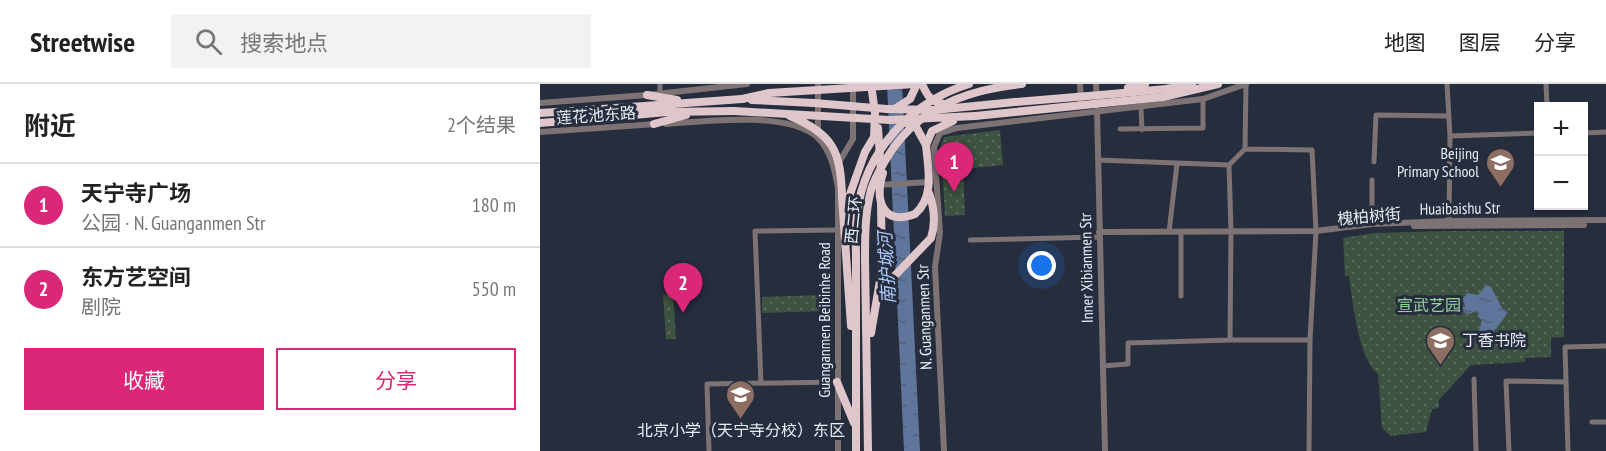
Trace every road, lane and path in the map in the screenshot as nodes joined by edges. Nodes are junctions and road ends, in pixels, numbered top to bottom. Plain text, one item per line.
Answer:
1 (660, 84) edge
2 (747, 84) edge
3 (818, 84) edge
4 (852, 84) edge
5 (872, 84) edge
6 (969, 84) edge
7 (1022, 84) edge
8 (1080, 84) edge
9 (1096, 84) edge
10 (1144, 84) edge
11 (1192, 84) edge
12 (1218, 84) edge
13 (1246, 84) edge
14 (1447, 84) edge
15 (1546, 84) edge
16 (919, 85) edge
17 (711, 87) edge
18 (660, 94) junction
19 (1112, 94) junction
20 (647, 95) junction
21 (1203, 99) junction
22 (738, 100) junction
23 (548, 102) junction
24 (695, 102) junction
25 (1015, 102) junction
26 (1547, 102) edge
27 (540, 103) edge
28 (1141, 108) junction
29 (887, 109) junction
30 (697, 112) junction
31 (1097, 112) junction
32 (540, 113) edge
33 (781, 113) junction
34 (875, 113) junction
35 (1081, 113) junction
36 (588, 114) junction
37 (975, 116) junction
38 (1449, 116) junction
39 (890, 120) junction
40 (540, 123) edge
41 (654, 124) junction
42 (1120, 129) dead end
43 (1142, 130) junction
44 (550, 131) junction
45 (540, 132) edge
46 (1606, 132) edge
47 (1534, 133) edge
48 (1588, 133) edge
49 (1450, 136) junction
50 (818, 138) junction
51 (926, 145) junction
52 (1245, 149) junction
53 (846, 150) junction
54 (827, 151) junction
55 (887, 158) junction
56 (1098, 160) junction
57 (1374, 162) dead end
58 (1177, 164) junction
59 (1229, 165) junction
60 (835, 170) junction
61 (1372, 180) dead end
62 (936, 182) junction
63 (882, 187) junction
64 (929, 193) junction
65 (843, 194) junction
66 (1606, 222) edge
67 (1449, 223) junction
68 (1372, 224) junction
69 (840, 228) junction
70 (1231, 231) junction
71 (1316, 231) junction
72 (1169, 232) junction
73 (1181, 232) junction
74 (1099, 235) junction
75 (970, 240) dead end
76 (860, 259) junction
77 (878, 294) junction
78 (1181, 297) dead end
79 (1230, 340) junction
80 (1310, 340) junction
81 (1606, 346) edge
82 (868, 361) junction
83 (855, 362) junction
84 (1102, 366) junction
85 (1474, 379) dead end
86 (761, 382) junction
87 (837, 382) junction
88 (1564, 382) junction
89 (1592, 422) dead end
90 (1606, 422) edge
91 (856, 427) junction
92 (709, 451) edge
93 (838, 451) edge
94 (856, 451) edge
95 (868, 451) edge
96 (944, 451) edge
97 (1105, 451) edge
98 (1310, 451) edge
99 (1476, 451) edge
100 (1509, 451) edge
101 (1568, 451) edge

1 - 18 street
2 - 17 street, 莲花池东路
3 - 50 street
4 - 53 street
5 - 34 highway
6 - 76 highway, 西二环, bridge
7 - 55 highway, 西二环, bridge
8 - 35 street
9 - 31 street, Inner Xibianmen Str
10 - 19 highway
11 - 19 highway
12 - 37 highway, bridge
13 - 21 street
13 - 52 street
14 - 38 street
15 - 26 street
16 - 22 highway, bridge
16 - 25 highway, bridge
16 - 29 highway
17 - 18 street, 莲花池东路
18 - 20 street, 莲花池东路
19 - 25 highway, bridge
20 - 23 street, 莲花池东路
20 - 24 highway
21 - 28 street
21 - 43 street
22 - 24 highway
22 - 29 highway, bridge
23 - 27 street, 莲花池东路
23 - 44 street
24 - 36 highway
25 - 29 highway, bridge
28 - 31 street
28 - 43 street
30 - 33 highway, bridge
30 - 36 highway
30 - 41 highway
31 - 35 street
31 - 56 street, Inner Xibianmen Str
32 - 36 highway, bridge
33 - 39 highway, bridge
33 - 65 highway, bridge
34 - 63 highway
34 - 65 highway, bridge
35 - 62 street, N. Guanganmen Str
36 - 40 highway, bridge
37 - 39 highway, bridge
37 - 51 highway
38 - 49 street
38 - 57 street
39 - 51 highway, bridge
41 - 44 street, 莲花池东路
41 - 50 street, 莲花池东路
42 - 43 street
44 - 45 street, 莲花池东路
46 - 48 street
47 - 49 street
49 - 67 street
50 - 54 street
51 - 64 highway, bridge
52 - 59 street
52 - 71 street
53 - 54 street
53 - 60 street
54 - 60 street
55 - 64 highway, bridge
55 - 76 highway, 西二环, bridge
56 - 58 street
56 - 74 street, Inner Xibianmen Str
58 - 59 street
58 - 72 street
59 - 70 street
60 - 65 street
61 - 68 street
62 - 63 street
62 - 96 street, N. Guanganmen Str
63 - 65 street
63 - 77 highway
64 - 77 highway
65 - 69 highway
66 - 67 street, 槐柏树街
67 - 68 street, Huaibaishu Str
67 - 71 street, 槐柏树街
68 - 71 street, Huaibaishu Str
69 - 83 highway
69 - 86 street
69 - 87 street, Guanganmen Beibinhe Road
70 - 71 street, 槐柏树街
70 - 73 street, 槐柏树街
70 - 79 street
71 - 80 street
72 - 73 street, 槐柏树街
72 - 74 street, 槐柏树街
73 - 78 street
74 - 75 street
74 - 84 street, Inner Xibianmen Str
76 - 82 highway, 西二环
76 - 83 highway, 西二环
77 - 82 highway
79 - 80 street
79 - 84 street
80 - 98 street
81 - 88 street
82 - 95 highway, 西二环
83 - 91 highway, 西二环
84 - 97 street, Inner Xibianmen Str
85 - 99 street
86 - 87 street
86 - 92 street
87 - 91 highway
87 - 93 street, Guanganmen Beibinhe Road
88 - 100 street
88 - 101 street
89 - 90 street
91 - 94 highway, 西二环

